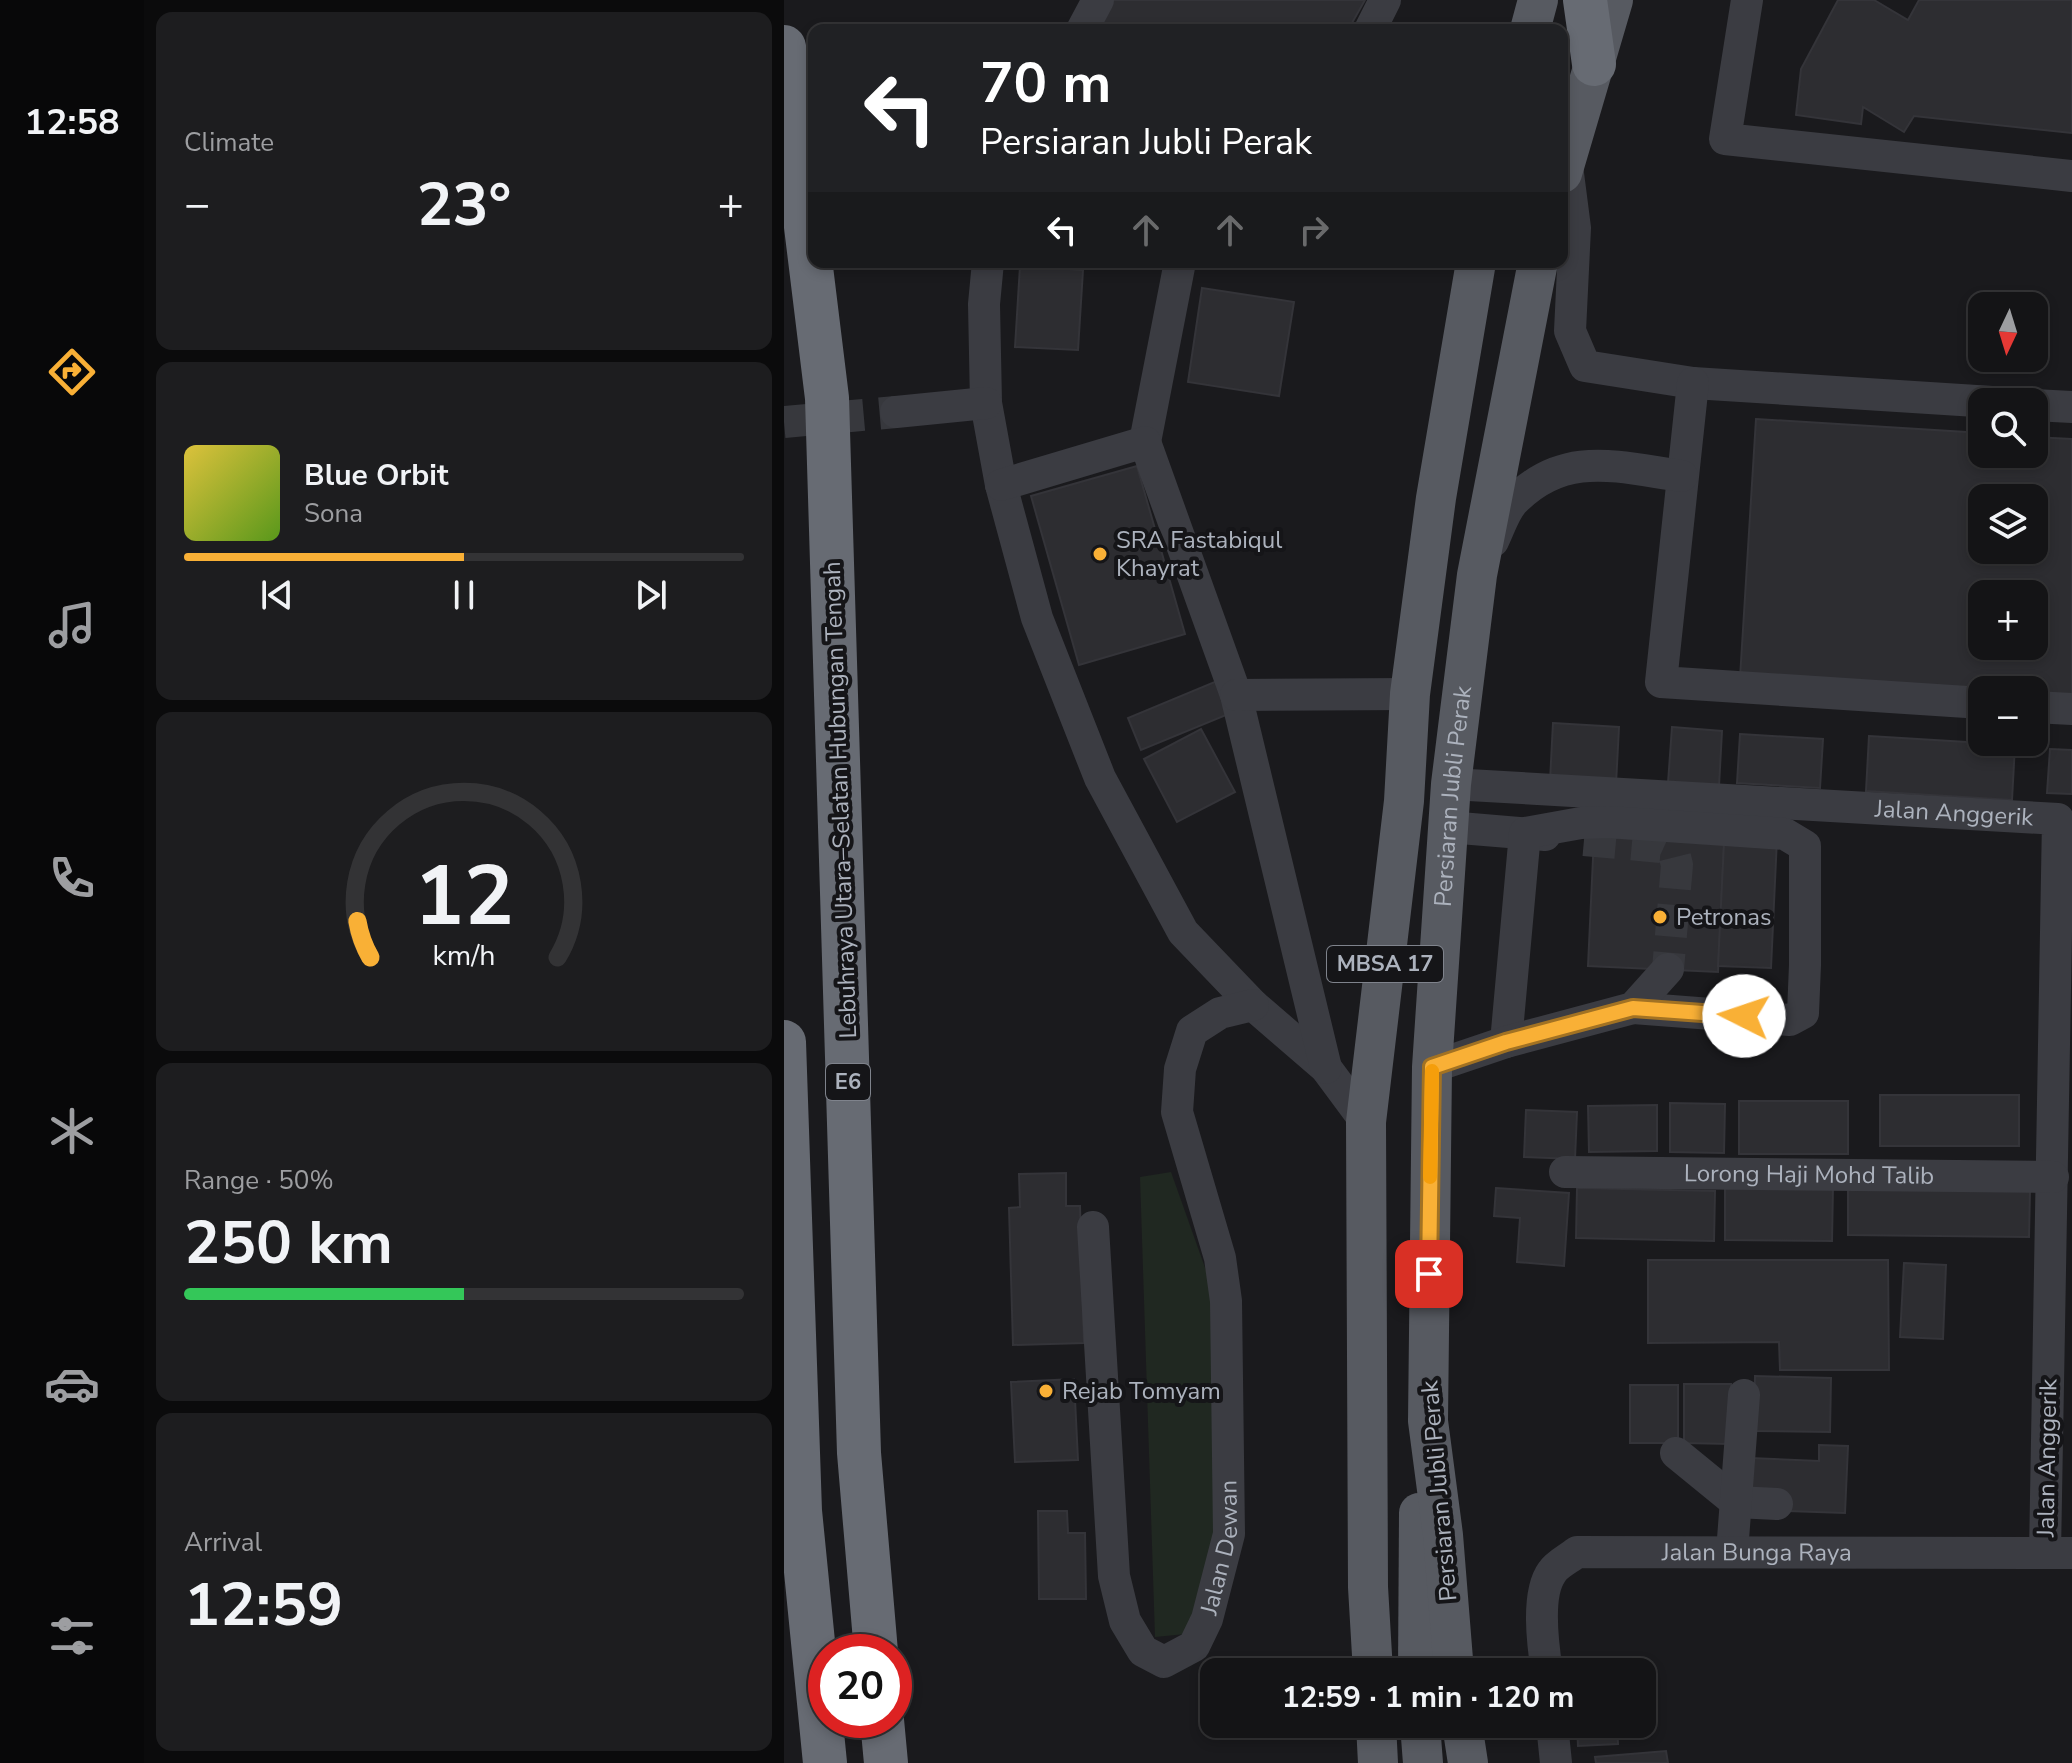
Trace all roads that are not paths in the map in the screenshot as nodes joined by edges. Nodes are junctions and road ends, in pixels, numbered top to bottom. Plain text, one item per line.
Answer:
1 (1098, 0) edge
2 (1385, 0) edge
3 (1538, 0) edge
4 (1585, 0) edge
5 (1613, 0) edge
6 (1747, 0) edge
7 (1085, 24) edge
8 (1373, 24) edge
9 (1532, 24) edge
10 (784, 47) edge
11 (1594, 64) junction
12 (1568, 152) edge
13 (2072, 176) edge
14 (1568, 188) edge
15 (808, 243) edge
16 (811, 268) edge
17 (987, 268) edge
18 (1179, 268) edge
19 (1475, 268) edge
20 (1537, 268) edge
21 (1693, 383) junction
22 (1968, 400) edge
23 (986, 403) junction
24 (2048, 406) edge
25 (2072, 407) edge
26 (896, 412) tunnel mouth
27 (1145, 442) junction
28 (1682, 476) junction
29 (1001, 485) junction
30 (1477, 575) junction
31 (1410, 694) junction
32 (1236, 695) junction
33 (1968, 702) edge
34 (2048, 708) edge
35 (2072, 709) edge
36 (1451, 784) junction
37 (1448, 827) junction
38 (1525, 833) junction
39 (1584, 840) tunnel mouth
40 (1668, 969) tunnel mouth
41 (1253, 1005) junction
42 (1633, 1008) junction
43 (784, 1042) edge
44 (1506, 1042) junction
45 (1432, 1067) junction
46 (1326, 1068) junction
47 (1366, 1122) junction
48 (1565, 1172) dead end
49 (2059, 1195) edge
50 (1093, 1227) dead end
51 (1744, 1395) dead end
52 (1428, 1421) junction
53 (1676, 1453) dead end
54 (1736, 1502) junction
55 (1777, 1504) dead end
56 (1732, 1552) junction
57 (2058, 1553) edge
58 (874, 1634) edge
59 (1372, 1658) edge
60 (1418, 1658) edge
61 (1453, 1658) edge
62 (1545, 1658) edge
63 (884, 1738) edge
64 (1377, 1738) edge
65 (1421, 1738) edge
66 (1464, 1738) edge
67 (1553, 1738) edge
68 (825, 1763) edge
69 (886, 1763) edge
70 (1378, 1763) edge
71 (1423, 1763) edge
72 (1468, 1763) edge
73 (1556, 1763) edge

1 - 7 street
2 - 8 street
3 - 9 main road
4 - 11 highway
5 - 11 main road
6 - 13 street
10 - 15 highway, Lebuhraya Utara–Selatan Hubungan Tengah / E6
11 - 12 main road
14 - 21 street
16 - 58 highway, Lebuhraya Utara–Selatan Hubungan Tengah / E6
17 - 23 street
18 - 27 street
19 - 31 main road, Persiaran Jubli Perak / MBSA 17
20 - 30 main road, Persiaran Jubli Perak / MBSA 17
21 - 22 street
21 - 28 street
23 - 26 street
23 - 29 street
24 - 25 street
27 - 29 street
27 - 32 street
28 - 30 street
28 - 33 street
29 - 41 street
30 - 36 main road, Persiaran Jubli Perak / MBSA 17
31 - 32 street
31 - 47 main road, Persiaran Jubli Perak / MBSA 17
32 - 46 street
34 - 35 street
36 - 37 main road, Persiaran Jubli Perak / MBSA 17
36 - 49 street, Jalan Anggerik
37 - 38 street
37 - 45 main road, Persiaran Jubli Perak / MBSA 17
38 - 39 street
38 - 42 street
38 - 44 street
40 - 42 street
41 - 46 street
41 - 50 street, Jalan Dewan
42 - 44 street
43 - 68 highway
44 - 45 street
45 - 52 main road, Persiaran Jubli Perak / MBSA 17
46 - 47 street
47 - 59 main road, Persiaran Jubli Perak / MBSA 17
48 - 49 street, Lorong Haji Mohd Talib
49 - 57 street, Jalan Anggerik
51 - 54 street
52 - 60 main road
52 - 61 main road, Persiaran Jubli Perak / MBSA 17
53 - 54 street
54 - 55 street
54 - 56 street
56 - 57 street, Jalan Bunga Raya
56 - 62 street, Jalan Bunga Raya
63 - 69 highway
64 - 70 main road
65 - 71 main road
66 - 72 main road
67 - 73 street

